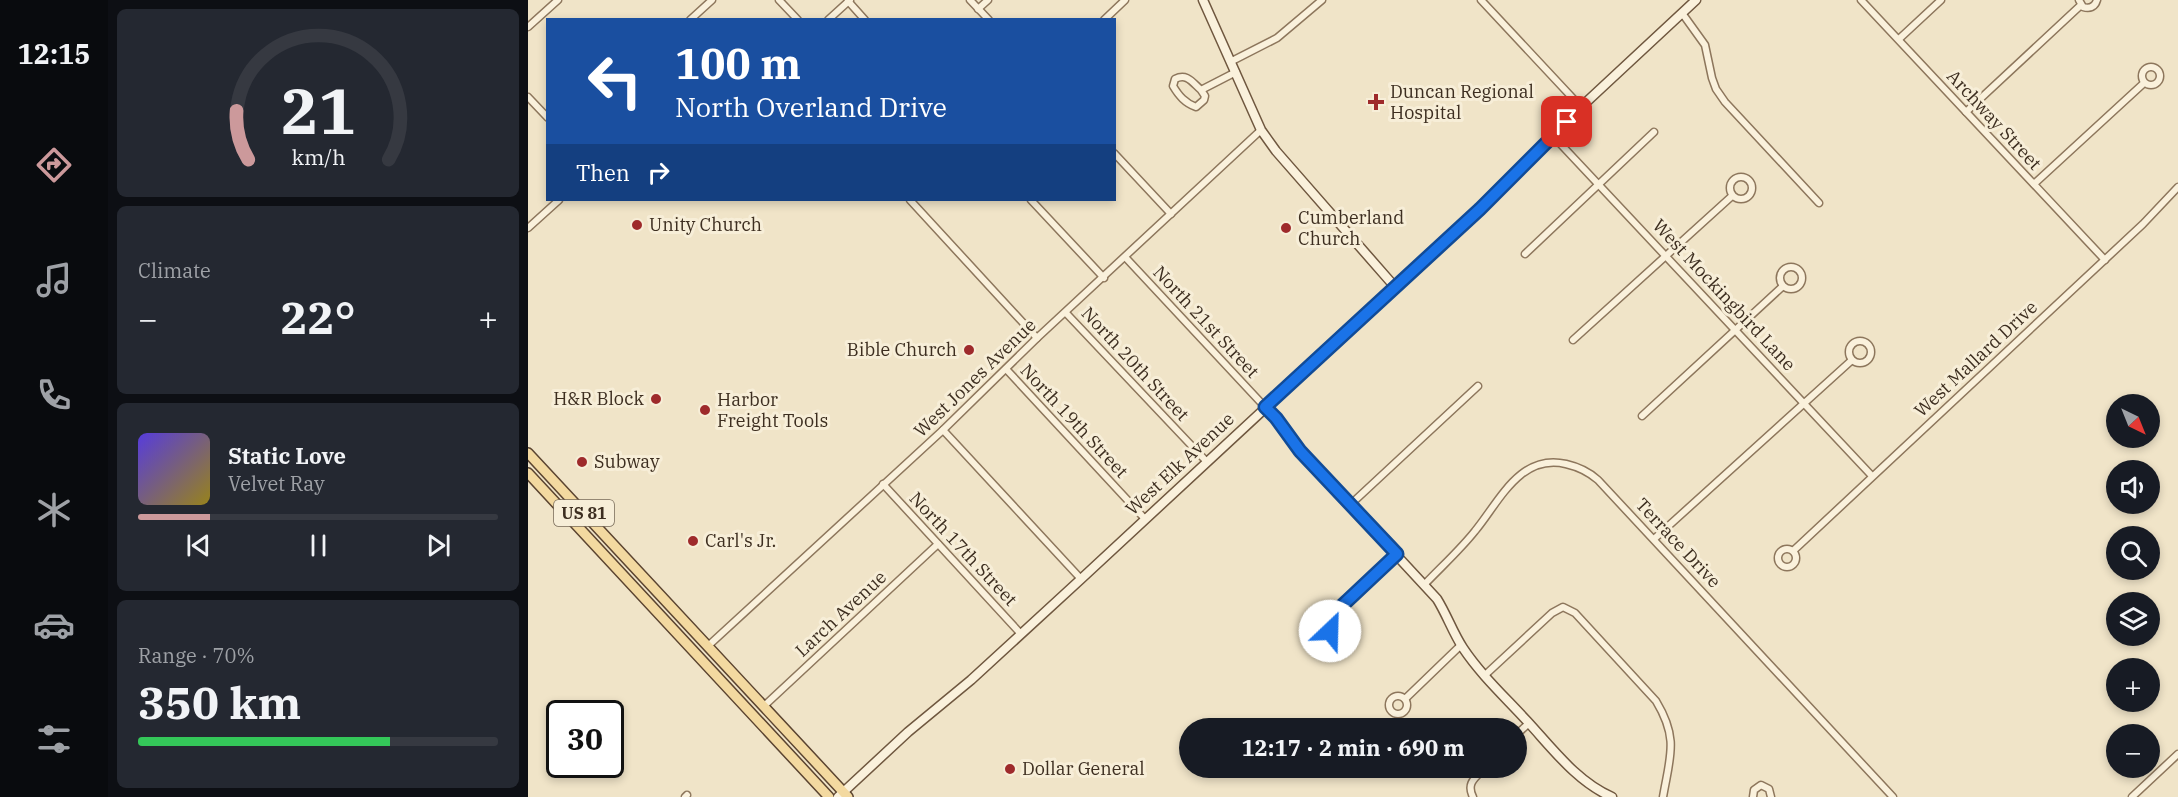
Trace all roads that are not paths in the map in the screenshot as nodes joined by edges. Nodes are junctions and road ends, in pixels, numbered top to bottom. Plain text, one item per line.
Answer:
1 (558, 0) edge
2 (712, 0) edge
3 (779, 0) edge
4 (970, 0) edge
5 (988, 0) edge
6 (1125, 0) edge
7 (1203, 0) edge
8 (1322, 0) edge
9 (1481, 0) edge
10 (1696, 0) edge
11 (1861, 0) edge
12 (1941, 0) edge
13 (2097, 0) edge
14 (849, 1) edge
15 (2080, 3) edge
16 (978, 9) junction
17 (1682, 13) junction
18 (692, 18) edge
19 (796, 18) edge
20 (830, 18) edge
21 (863, 18) edge
22 (987, 18) edge
23 (1106, 18) edge
24 (528, 27) edge
25 (1899, 39) junction
26 (1232, 61) junction
27 (1236, 72) junction
28 (2144, 83) dead end
29 (1201, 90) junction
30 (528, 97) edge
31 (1581, 108) junction
32 (1966, 112) junction
33 (546, 116) edge
34 (1261, 130) junction
35 (1654, 132) dead end
36 (1553, 136) junction
37 (1116, 155) edge
38 (2034, 184) junction
39 (1599, 185) junction
40 (2178, 187) edge
41 (1732, 196) dead end
42 (558, 201) edge
43 (911, 201) edge
44 (1032, 201) edge
45 (1819, 203) dead end
46 (1171, 214) junction
47 (529, 225) edge
48 (1525, 254) dead end
49 (1666, 256) junction
50 (1126, 258) junction
51 (2105, 260) junction
52 (1104, 278) junction
53 (1783, 286) dead end
54 (1395, 287) junction
55 (1066, 313) junction
56 (1735, 329) junction
57 (1037, 338) junction
58 (1573, 340) dead end
59 (1852, 360) dead end
60 (1006, 369) junction
61 (1478, 386) dead end
62 (1806, 403) junction
63 (1265, 407) junction
64 (1642, 416) dead end
65 (943, 430) junction
66 (528, 453) edge
67 (1207, 462) junction
68 (528, 473) edge
69 (1872, 476) junction
70 (883, 484) junction
71 (1351, 504) junction
72 (1145, 519) junction
73 (1654, 539) junction
74 (938, 544) junction
75 (1793, 551) dead end
76 (1397, 554) junction
77 (640, 573) junction
78 (1082, 579) junction
79 (630, 583) junction
80 (1424, 585) junction
81 (1330, 617) dead end
82 (1021, 634) junction
83 (1461, 645) junction
84 (708, 646) junction
85 (724, 663) junction
86 (713, 673) junction
87 (1484, 676) junction
88 (1405, 699) dead end
89 (764, 706) junction
90 (1529, 723) joint
91 (2178, 754) edge
92 (1475, 778) edge
93 (843, 795) edge
94 (829, 797) edge
95 (1473, 797) edge
96 (1612, 797) edge
97 (1662, 797) edge
98 (1753, 797) edge
99 (1771, 797) edge
100 (1893, 797) edge
101 (2132, 797) edge

1 - 24 street
2 - 18 street
3 - 19 street
4 - 16 street
5 - 16 street
6 - 23 street
7 - 26 main road
8 - 26 street
9 - 31 street
10 - 17 main road, West Elk Avenue
11 - 25 street, Archway Street
12 - 25 street
13 - 15 street
14 - 20 street
14 - 21 street
15 - 32 street
16 - 22 street
17 - 31 main road, West Elk Avenue
17 - 45 street
25 - 32 street, Archway Street
26 - 27 main road
27 - 29 street
27 - 34 main road
28 - 38 street
29 - 29 street
30 - 33 street
31 - 36 main road, West Elk Avenue
32 - 38 street, Archway Street
34 - 46 street, West Jones Avenue
34 - 54 main road
35 - 39 street
36 - 39 street, West Mockingbird Lane
36 - 54 main road, West Elk Avenue
37 - 46 street
38 - 51 street, Archway Street
39 - 48 street
39 - 49 street, West Mockingbird Lane
40 - 51 street, West Mallard Drive
41 - 49 street
42 - 47 street
43 - 57 street, North 19th Street
44 - 52 street, North 20th Street
46 - 50 street, West Jones Avenue
49 - 56 street, West Mockingbird Lane
49 - 58 street
50 - 52 street, West Jones Avenue
50 - 63 street, North 21st Street
51 - 69 street, West Mallard Drive
52 - 55 street, West Jones Avenue
53 - 56 street
54 - 63 main road, West Elk Avenue
55 - 57 street, West Jones Avenue
55 - 67 street, North 20th Street
56 - 62 street, West Mockingbird Lane
56 - 64 street
57 - 60 street, West Jones Avenue
59 - 62 street
60 - 65 street, West Jones Avenue
60 - 72 street, North 19th Street
61 - 71 street
62 - 69 street, West Mockingbird Lane
62 - 73 street
63 - 67 main road, West Elk Avenue
63 - 71 main road
65 - 70 street, West Jones Avenue
65 - 78 street
66 - 77 main road, US 81
67 - 72 main road, West Elk Avenue
68 - 79 main road, US 81
69 - 75 street, West Mallard Drive
70 - 74 street, North 17th Street
70 - 84 street, West Jones Avenue
71 - 76 main road
72 - 78 main road, West Elk Avenue
73 - 80 street, Terrace Drive
73 - 100 street, Terrace Drive
74 - 82 street, North 17th Street
74 - 89 street, Larch Avenue
76 - 80 main road
76 - 81 street
77 - 79 main road
77 - 84 main road, US 81
78 - 82 main road, West Elk Avenue
79 - 86 main road, US 81
80 - 83 main road
82 - 93 main road, West Elk Avenue
83 - 87 main road
83 - 88 street
84 - 85 main road, US 81
85 - 86 main road
85 - 89 main road, US 81
86 - 94 main road, US 81
87 - 90 main road
87 - 97 street
89 - 93 main road, US 81
90 - 96 main road
91 - 101 street
92 - 95 street
98 - 99 street

